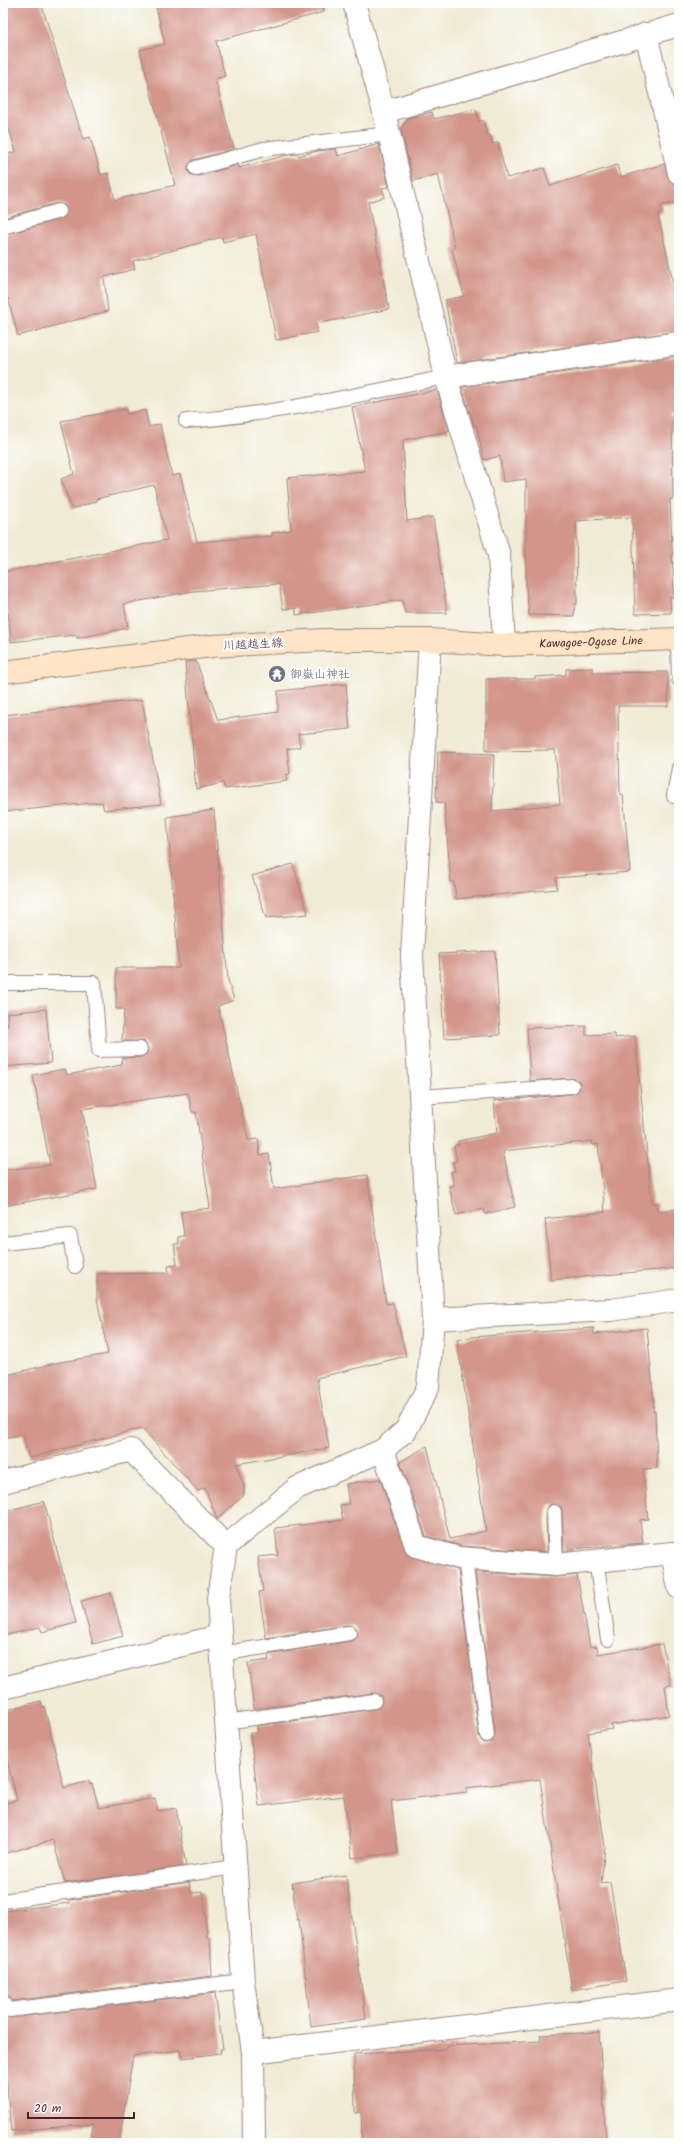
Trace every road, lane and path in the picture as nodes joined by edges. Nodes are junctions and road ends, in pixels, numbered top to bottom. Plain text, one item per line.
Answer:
1 (354, 3) edge
2 (679, 25) edge
3 (646, 34) junction
4 (384, 112) junction
5 (389, 134) junction
6 (196, 168) dead end
7 (679, 173) edge
8 (59, 211) dead end
9 (3, 228) edge
10 (679, 343) edge
11 (446, 377) junction
12 (186, 420) dead end
13 (430, 640) junction
14 (678, 640) edge
15 (504, 645) junction
16 (3, 672) edge
17 (679, 679) edge
18 (679, 768) edge
19 (674, 796) dead end
20 (3, 983) edge
21 (140, 1049) dead end
22 (572, 1086) dead end
23 (420, 1097) junction
24 (3, 1243) edge
25 (75, 1266) dead end
26 (679, 1300) edge
27 (433, 1319) junction
28 (382, 1450) junction
29 (3, 1482) edge
30 (554, 1512) dead end
31 (226, 1546) junction
32 (465, 1558) junction
33 (596, 1561) junction
34 (556, 1565) junction
35 (679, 1588) edge
36 (349, 1633) dead end
37 (608, 1639) dead end
38 (221, 1645) junction
39 (3, 1688) edge
40 (374, 1701) dead end
41 (226, 1722) junction
42 (487, 1735) dead end
43 (235, 1867) junction
44 (3, 1901) edge
45 (243, 1981) junction
46 (679, 2000) edge
47 (3, 2002) edge
48 (253, 2052) junction
49 (254, 2143) edge

1 - 4 street
2 - 3 street
3 - 4 street
3 - 7 street
4 - 5 street
5 - 6 lane
5 - 11 street
8 - 9 lane
10 - 11 street
11 - 12 lane
11 - 15 street
13 - 15 main road, 川越越生線
13 - 16 main road, 川越越生線
13 - 23 street
14 - 15 main road, Kawagoe-Ogose Line
14 - 17 lane
18 - 19 lane
20 - 21 lane
22 - 23 lane
23 - 27 street
24 - 25 lane
26 - 27 street
27 - 28 street
28 - 31 street
28 - 32 street
29 - 31 street
30 - 34 lane
31 - 38 street
32 - 34 street
32 - 42 lane
33 - 34 street
33 - 35 street
33 - 37 lane
36 - 38 lane
38 - 39 street
38 - 41 street
40 - 41 lane
41 - 43 street
43 - 44 lane
43 - 45 street
45 - 47 lane
45 - 48 street
46 - 48 street
48 - 49 street

